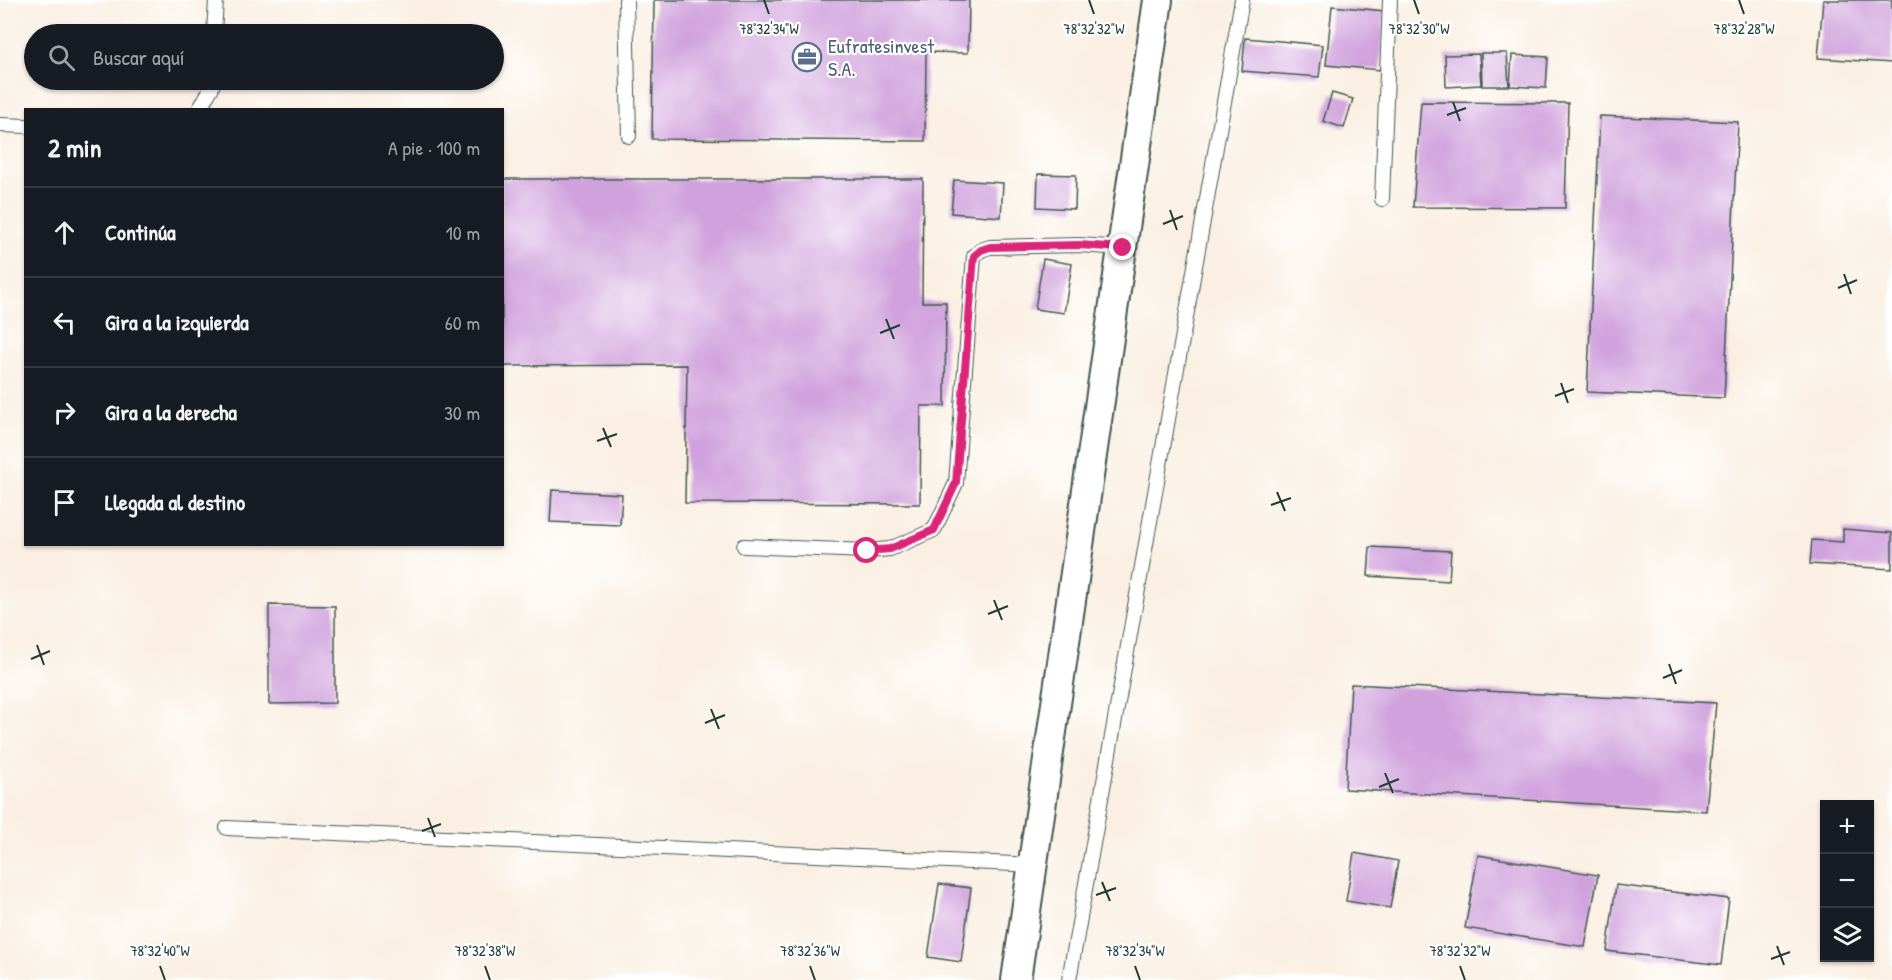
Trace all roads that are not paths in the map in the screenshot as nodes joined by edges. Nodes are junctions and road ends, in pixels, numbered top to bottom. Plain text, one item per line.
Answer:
1 (216, 0) edge
2 (626, 0) edge
3 (1158, 0) edge
4 (1242, 0) edge
5 (1390, 0) edge
6 (215, 24) edge
7 (210, 90) edge
8 (200, 108) edge
9 (0, 125) edge
10 (24, 126) edge
11 (629, 136) dead end
12 (1382, 198) dead end
13 (1123, 248) junction
14 (744, 546) dead end
15 (227, 828) dead end
16 (1034, 864) junction
17 (1016, 980) edge
18 (1069, 980) edge

1 - 6 lane
2 - 11 lane
3 - 13 street
4 - 18 lane
5 - 12 lane
7 - 8 lane
9 - 10 lane
13 - 14 lane
13 - 16 street
15 - 16 lane
16 - 17 street

